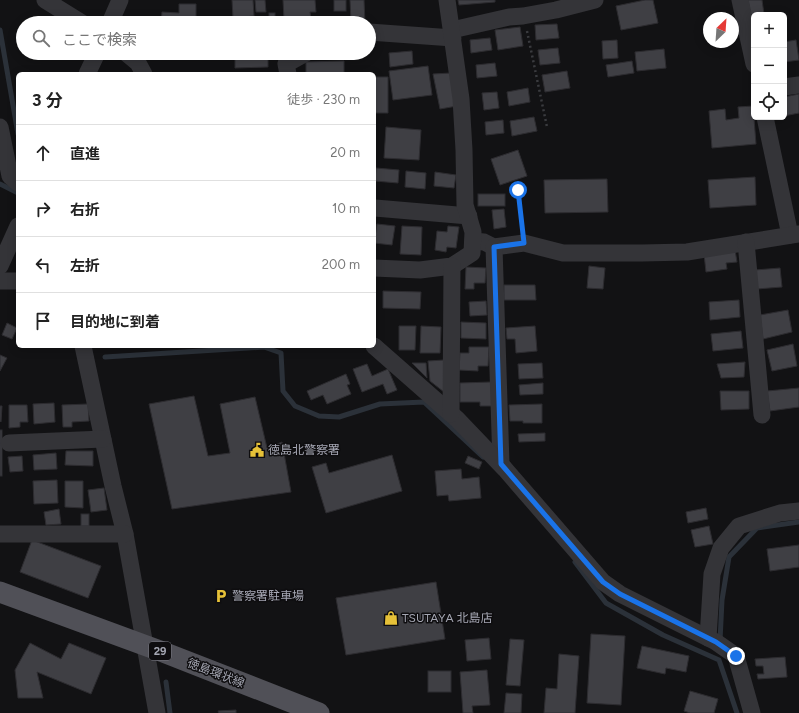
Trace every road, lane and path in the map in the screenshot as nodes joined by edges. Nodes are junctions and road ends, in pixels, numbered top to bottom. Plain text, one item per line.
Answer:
1 (45, 0) edge
2 (120, 0) edge
3 (447, 0) edge
4 (595, 0) edge
5 (740, 0) edge
6 (71, 16) edge
7 (113, 16) edge
8 (524, 16) junction
9 (376, 32) edge
10 (452, 34) junction
11 (751, 50) edge
12 (93, 60) edge
13 (134, 60) edge
14 (293, 60) edge
15 (88, 72) edge
16 (143, 72) edge
17 (288, 72) edge
18 (799, 85) edge
19 (787, 87) edge
20 (766, 120) edge
21 (0, 127) edge
22 (546, 127) dead end
23 (16, 181) edge
24 (518, 190) dead end
25 (376, 208) edge
26 (469, 216) junction
27 (16, 230) edge
28 (795, 235) edge
29 (473, 241) junction
30 (746, 242) junction
31 (524, 243) junction
32 (494, 247) junction
33 (0, 266) edge
34 (452, 266) junction
35 (376, 268) edge
36 (0, 281) edge
37 (16, 281) edge
38 (84, 348) edge
39 (376, 348) edge
40 (451, 414) junction
41 (762, 415) dead end
42 (103, 439) junction
43 (9, 443) dead end
44 (501, 464) junction
45 (799, 511) edge
46 (0, 534) edge
47 (125, 534) junction
48 (0, 592) edge
49 (708, 638) junction
50 (145, 646) junction
51 (157, 713) edge
52 (319, 713) edge
53 (752, 713) edge

1 - 6 street
2 - 7 street
3 - 10 street
4 - 8 street
5 - 11 street
8 - 10 street
8 - 22 path
9 - 10 street
10 - 26 street
12 - 15 street
13 - 16 street
14 - 17 street
18 - 19 street
20 - 28 street
21 - 23 street
24 - 31 path
25 - 26 street
26 - 29 street
27 - 33 street
28 - 30 street
29 - 32 street
29 - 34 street
30 - 31 street
30 - 41 street
31 - 32 street
32 - 44 street
34 - 35 street
34 - 40 street
36 - 37 street
38 - 42 street
39 - 40 street
40 - 44 street
42 - 43 street
42 - 47 street
44 - 49 street
45 - 49 street
46 - 47 street
47 - 50 street
48 - 50 main road, 徳島環状線 / 29
49 - 53 street
50 - 51 street
50 - 52 main road, 徳島環状線 / 29

